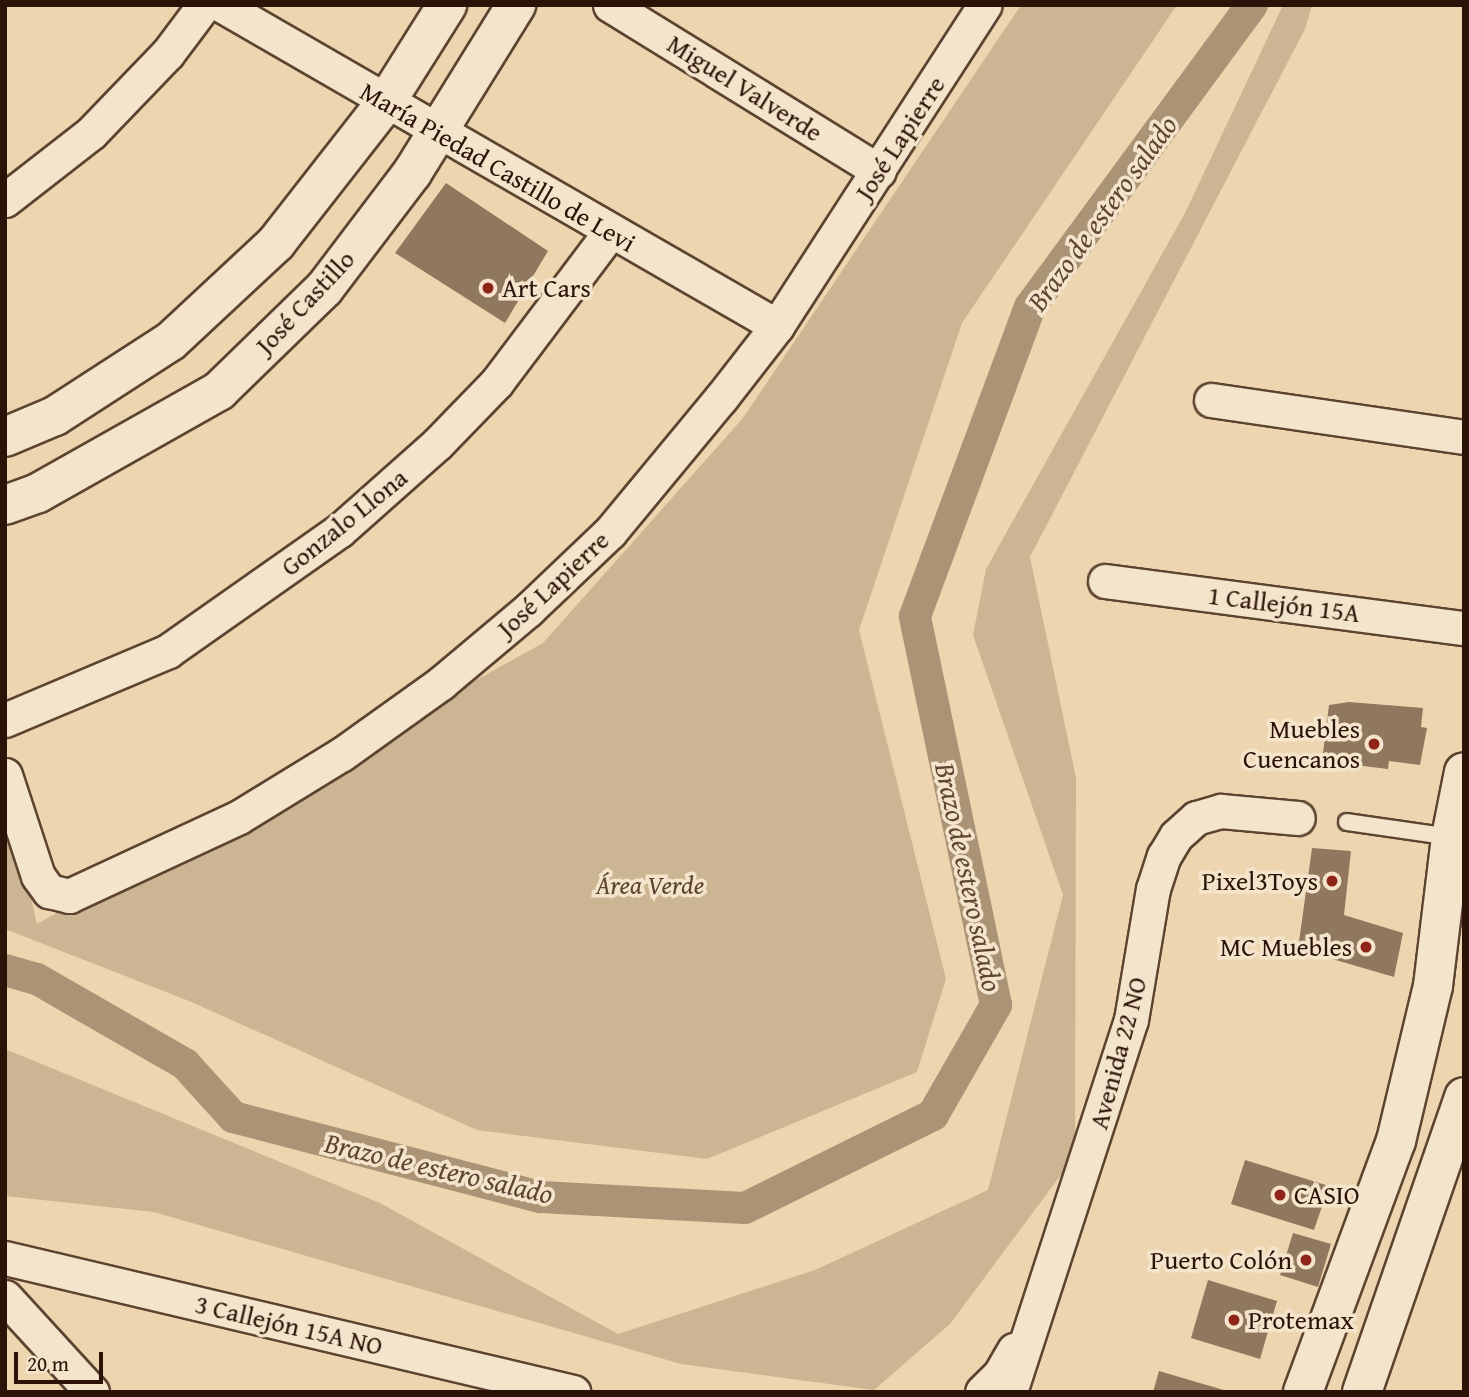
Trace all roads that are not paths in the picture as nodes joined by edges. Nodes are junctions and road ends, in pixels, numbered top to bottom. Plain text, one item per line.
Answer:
1 (204, 5) edge
2 (221, 5) edge
3 (447, 5) edge
4 (516, 5) edge
5 (610, 5) edge
6 (981, 6) edge
7 (386, 102) junction
8 (438, 132) junction
9 (879, 171) junction
10 (5, 200) edge
11 (610, 232) junction
12 (777, 326) junction
13 (1211, 400) dead end
14 (5, 437) edge
15 (1464, 437) edge
16 (5, 505) edge
17 (1105, 581) dead end
18 (1464, 628) edge
19 (5, 720) edge
20 (1464, 772) edge
21 (5, 775) edge
22 (1298, 818) dead end
23 (1347, 822) dead end
24 (1451, 837) junction
25 (1464, 1097) edge
26 (5, 1258) edge
27 (5, 1297) edge
28 (1034, 1314) junction
29 (92, 1392) edge
30 (573, 1392) edge
31 (982, 1392) edge
32 (1010, 1392) edge
33 (1303, 1392) edge
34 (1362, 1392) edge

1 - 10 street
2 - 7 street, María Piedad Castillo de Levi
3 - 7 street
4 - 8 street, José Castillo
5 - 9 street, Miguel Valverde
6 - 9 street, José Lapierre
7 - 8 street, María Piedad Castillo de Levi
7 - 14 street
8 - 11 street, María Piedad Castillo de Levi
8 - 16 street, José Castillo
9 - 12 street, José Lapierre
11 - 12 street, María Piedad Castillo de Levi
11 - 19 street, Gonzalo Llona
12 - 21 street, José Lapierre
13 - 15 street
17 - 18 street, 1 Callejón 15A
20 - 24 street
22 - 28 street, Avenida 22 NO
23 - 24 lane
24 - 33 street
25 - 34 street
26 - 30 street, 3 Callejón 15A NO
27 - 29 street
28 - 31 street
28 - 32 street, Avenida 22 NO

